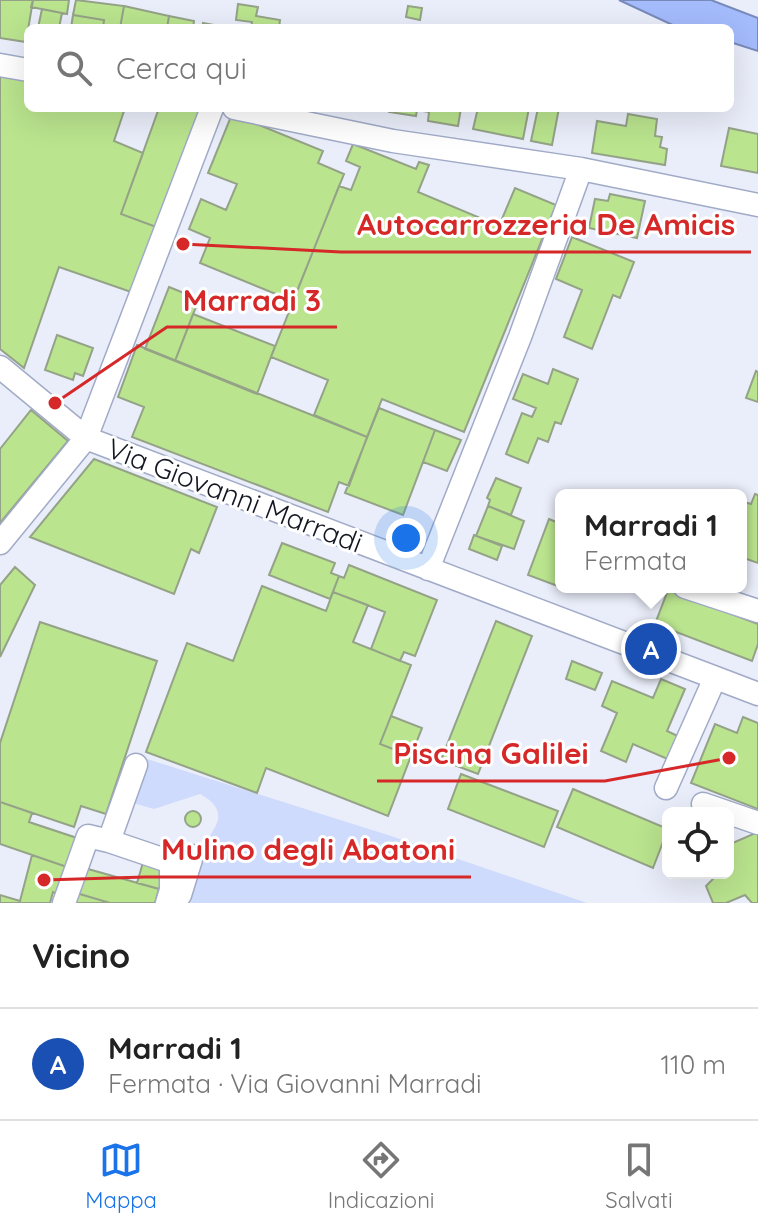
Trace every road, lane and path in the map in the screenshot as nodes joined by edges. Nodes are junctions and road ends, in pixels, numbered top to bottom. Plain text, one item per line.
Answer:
1 (0, 65) edge
2 (24, 69) edge
3 (210, 112) edge
4 (253, 112) edge
5 (581, 169) junction
6 (758, 205) edge
7 (0, 367) edge
8 (86, 438) junction
9 (0, 543) edge
10 (428, 569) junction
11 (703, 593) edge
12 (758, 611) edge
13 (715, 678) junction
14 (758, 694) edge
15 (136, 765) dead end
16 (666, 788) dead end
17 (703, 804) dead end
18 (758, 823) edge
19 (98, 838) junction
20 (192, 856) dead end
21 (169, 896) edge
22 (64, 903) edge

1 - 2 street
3 - 8 street
4 - 5 street
5 - 6 street
5 - 10 street
7 - 8 street, Via Giovanni Marradi
8 - 9 street
8 - 10 street, Via Giovanni Marradi
10 - 13 street, Via Giovanni Marradi
11 - 12 street
13 - 14 street, Via Giovanni Marradi
13 - 16 street
15 - 19 street
17 - 18 street
19 - 21 street
19 - 22 street
20 - 21 street

